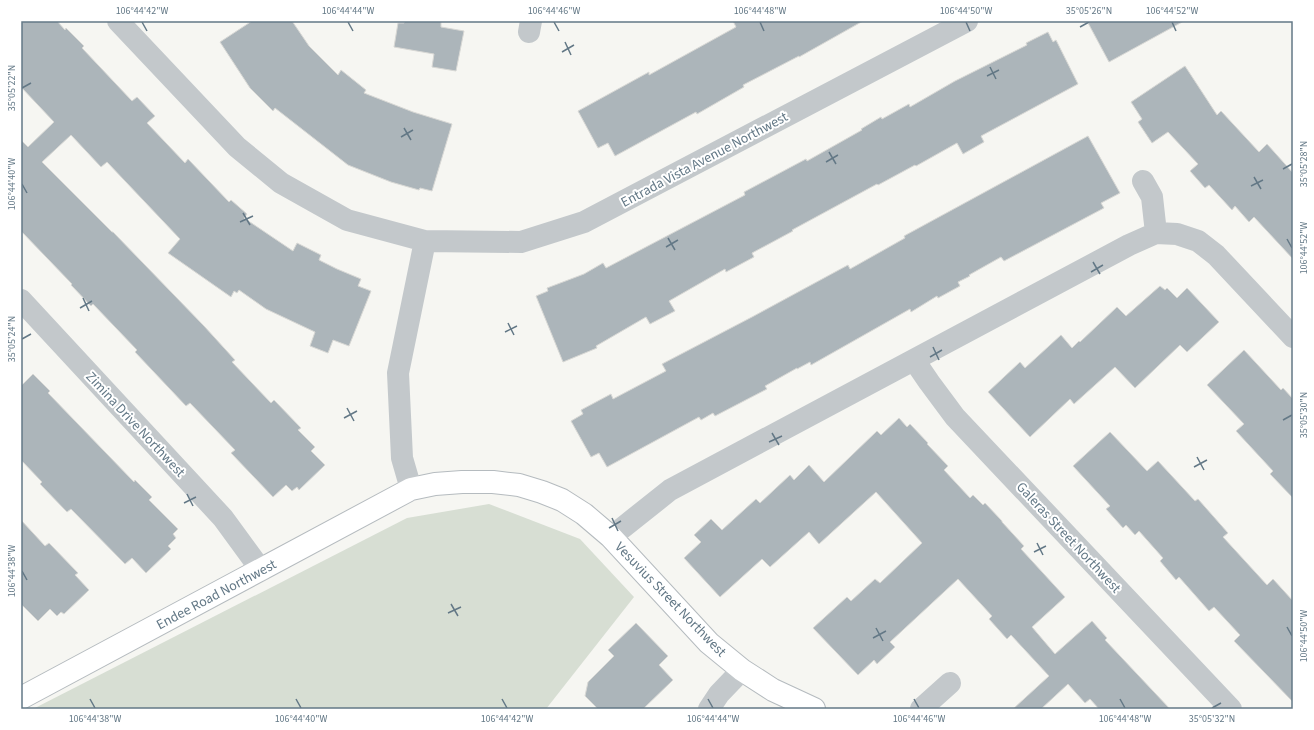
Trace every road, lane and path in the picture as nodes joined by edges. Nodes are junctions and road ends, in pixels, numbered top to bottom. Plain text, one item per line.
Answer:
1 (118, 21) edge
2 (967, 21) edge
3 (1143, 181) dead end
4 (1156, 233) junction
5 (425, 241) junction
6 (21, 300) edge
7 (1293, 337) edge
8 (914, 360) junction
9 (411, 489) junction
10 (611, 537) junction
11 (261, 570) junction
12 (742, 670) junction
13 (950, 683) dead end
14 (21, 698) edge
15 (709, 709) edge
16 (814, 709) edge
17 (921, 709) edge
18 (1231, 709) edge

1 - 5 street, Entrada Vista Avenue Northwest
2 - 5 street, Entrada Vista Avenue Northwest
3 - 4 street
4 - 7 street
4 - 8 street
5 - 9 street
6 - 11 street, Zimina Drive Northwest
8 - 10 street
8 - 18 street, Galeras Street Northwest
9 - 10 street, Vesuvius Street Northwest
9 - 11 street, Endee Road Northwest
10 - 12 street, Vesuvius Street Northwest
11 - 14 street, Endee Road Northwest
12 - 15 street
12 - 16 street, Vesuvius Street Northwest
13 - 17 street

